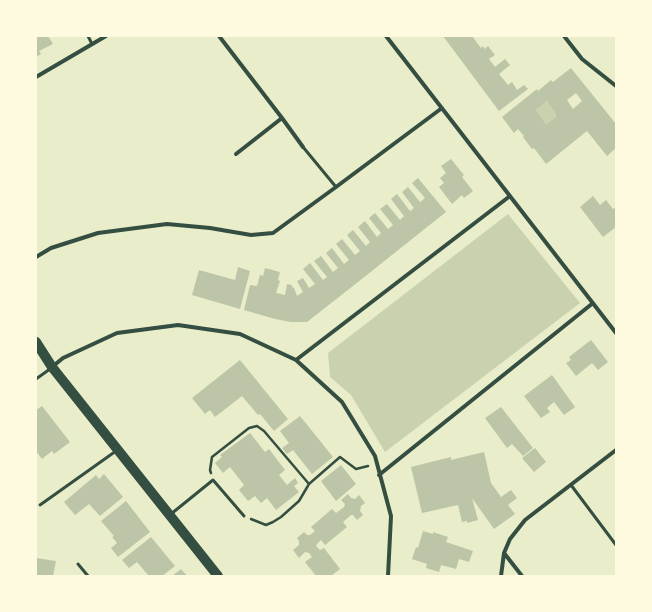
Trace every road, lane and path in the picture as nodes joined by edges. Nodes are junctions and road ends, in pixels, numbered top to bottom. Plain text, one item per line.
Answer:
1 (88, 36) edge
2 (106, 36) edge
3 (219, 36) edge
4 (386, 36) edge
5 (564, 36) edge
6 (92, 44) junction
7 (36, 77) edge
8 (616, 86) edge
9 (442, 108) junction
10 (282, 118) junction
11 (304, 147) joint
12 (236, 154) dead end
13 (336, 188) junction
14 (510, 196) junction
15 (36, 257) edge
16 (593, 303) junction
17 (616, 333) edge
18 (36, 342) edge
19 (296, 360) junction
20 (52, 367) junction
21 (36, 379) edge
22 (117, 450) junction
23 (616, 450) edge
24 (377, 464) junction
25 (380, 475) junction
26 (213, 480) junction
27 (309, 484) junction
28 (571, 485) junction
29 (40, 505) dead end
30 (170, 515) junction
31 (244, 516) joint
32 (616, 545) edge
33 (504, 553) junction
34 (78, 564) dead end
35 (88, 576) edge
36 (218, 576) edge
37 (388, 576) edge
38 (501, 576) edge
39 (522, 576) edge

1 - 6 lane
2 - 6 street
3 - 10 street
4 - 9 street
5 - 8 street
6 - 7 street
9 - 13 street
9 - 14 street
10 - 11 street
10 - 12 street
11 - 13 lane
13 - 15 street
14 - 16 street
14 - 19 street
16 - 17 street
16 - 25 street
18 - 20 main road
19 - 20 street
19 - 24 street
20 - 21 lane
20 - 22 main road
22 - 29 lane
22 - 30 main road
23 - 28 street
24 - 25 street
24 - 27 path
25 - 37 street
26 - 27 path
26 - 30 lane
26 - 31 lane
27 - 31 path
28 - 32 lane
28 - 33 street
30 - 36 main road
33 - 38 street
33 - 39 street
34 - 35 lane

